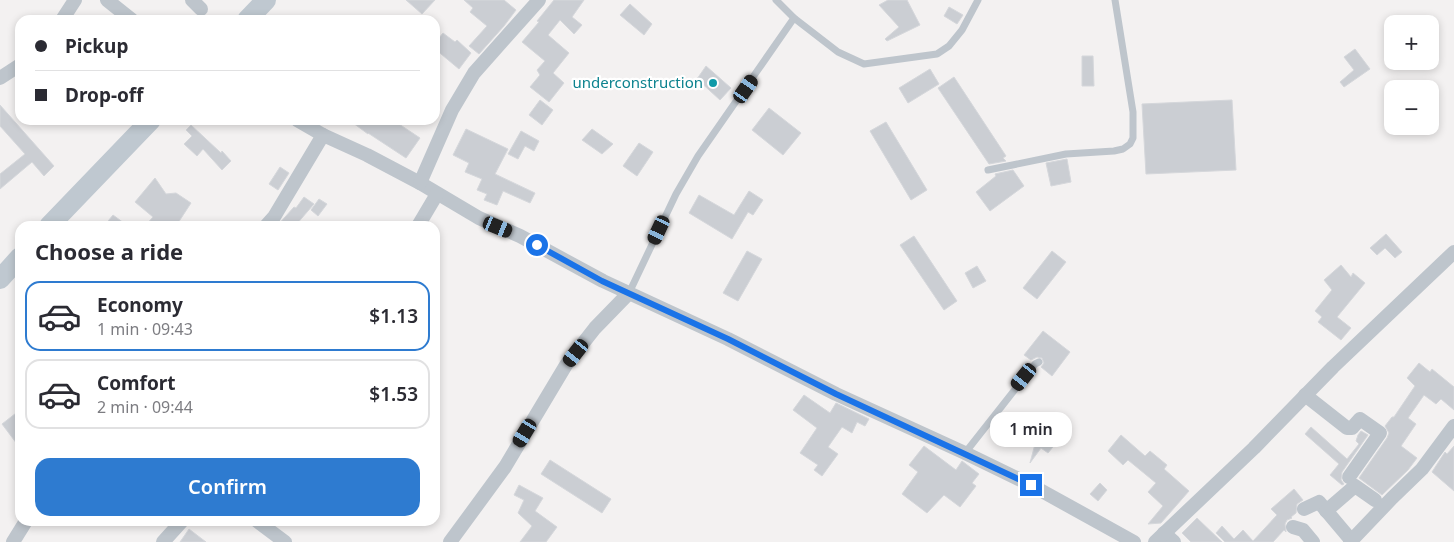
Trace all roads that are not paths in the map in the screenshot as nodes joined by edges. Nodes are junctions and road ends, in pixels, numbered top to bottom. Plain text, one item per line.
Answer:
1 (75, 0) edge
2 (107, 0) edge
3 (266, 0) edge
4 (539, 0) edge
5 (776, 0) edge
6 (978, 0) edge
7 (1115, 0) edge
8 (65, 15) edge
9 (126, 15) edge
10 (252, 15) edge
11 (794, 18) junction
12 (15, 68) edge
13 (0, 78) edge
14 (145, 125) edge
15 (306, 125) edge
16 (323, 135) junction
17 (988, 170) dead end
18 (420, 183) junction
19 (437, 194) junction
20 (54, 221) edge
21 (271, 221) edge
22 (421, 221) edge
23 (1454, 252) edge
24 (15, 264) edge
25 (0, 279) edge
26 (629, 293) junction
27 (1039, 362) dead end
28 (1305, 395) junction
29 (1454, 426) edge
30 (965, 453) junction
31 (1349, 477) dead end
32 (1375, 500) dead end
33 (1304, 509) dead end
34 (1326, 511) junction
35 (23, 526) edge
36 (177, 526) edge
37 (264, 526) edge
38 (1293, 527) dead end
39 (1164, 539) edge
40 (1351, 541) edge
41 (13, 542) edge
42 (163, 542) edge
43 (285, 542) edge
44 (450, 542) edge
45 (1134, 542) edge
46 (1313, 542) edge

1 - 8 street
2 - 9 street
3 - 10 main road
4 - 18 street
5 - 11 lane
6 - 11 lane
7 - 17 lane
11 - 26 lane
12 - 13 street
14 - 20 main road
15 - 16 street
16 - 18 street
16 - 21 street
18 - 19 street
19 - 22 street
19 - 26 street
23 - 28 street
24 - 25 main road
26 - 30 street
26 - 44 street
27 - 30 lane
28 - 31 street
28 - 39 street
29 - 40 street
30 - 45 street
32 - 34 street
33 - 34 street
34 - 40 street
35 - 41 street
36 - 42 street
37 - 43 street
38 - 46 street

